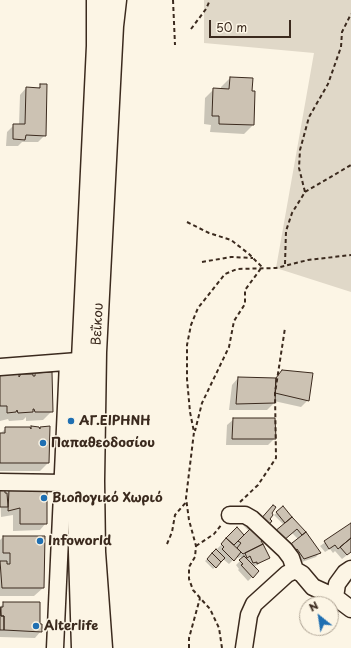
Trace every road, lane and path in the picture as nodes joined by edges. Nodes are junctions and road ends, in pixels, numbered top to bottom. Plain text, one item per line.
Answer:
1 (97, 0) edge
2 (116, 0) edge
3 (173, 0) edge
4 (210, 0) edge
5 (351, 14) edge
6 (191, 29) dead end
7 (175, 45) dead end
8 (351, 165) edge
9 (305, 192) junction
10 (187, 222) dead end
11 (351, 254) edge
12 (253, 258) junction
13 (202, 262) dead end
14 (285, 264) junction
15 (262, 267) junction
16 (285, 328) dead end
17 (74, 362) junction
18 (0, 367) edge
19 (194, 432) junction
20 (0, 482) edge
21 (70, 485) junction
22 (186, 501) junction
23 (230, 515) junction
24 (167, 544) dead end
25 (196, 546) junction
26 (351, 569) edge
27 (295, 570) junction
28 (333, 596) edge
29 (335, 596) edge
30 (200, 598) junction
31 (339, 600) edge
32 (351, 610) edge
33 (55, 648) edge
34 (82, 648) edge
35 (102, 648) edge
36 (189, 648) edge
37 (222, 648) edge
38 (244, 648) edge

1 - 17 main road, Βεΐκου
2 - 35 main road, Βεΐκου
3 - 7 path
4 - 6 path
5 - 9 path
8 - 9 path
9 - 14 path
10 - 12 path
11 - 14 path
12 - 13 path
12 - 15 path
14 - 15 path
15 - 19 path
15 - 19 path
16 - 23 path
17 - 18 street
17 - 21 main road, Βεΐκου
19 - 22 path
20 - 21 street
21 - 33 street
21 - 34 main road, Βεΐκου
22 - 24 path
22 - 25 path
23 - 25 path
23 - 27 street
25 - 30 path
26 - 29 street
27 - 28 street
27 - 38 street
30 - 36 path
30 - 37 path
31 - 32 street

